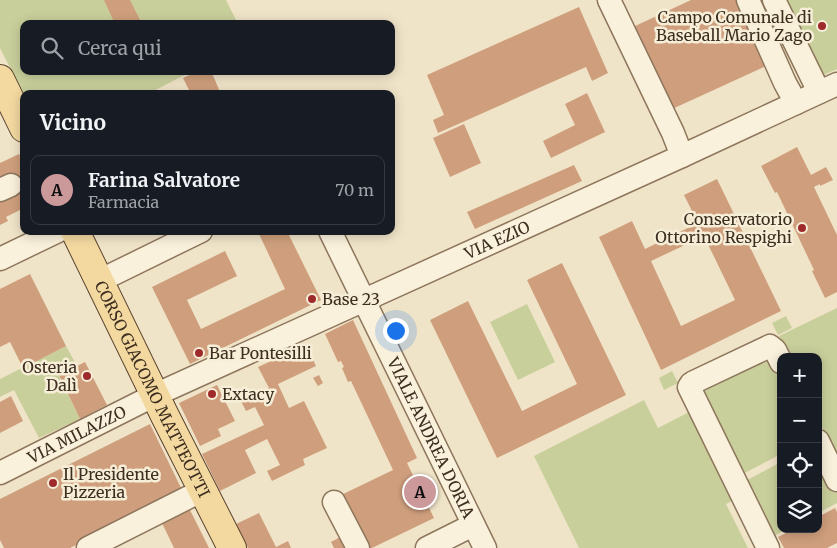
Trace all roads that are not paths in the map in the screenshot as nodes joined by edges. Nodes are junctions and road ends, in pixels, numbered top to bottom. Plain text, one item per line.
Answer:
1 (609, 0) edge
2 (748, 0) edge
3 (774, 0) edge
4 (0, 79) edge
5 (828, 88) edge
6 (796, 103) junction
7 (20, 120) edge
8 (682, 156) junction
9 (50, 235) edge
10 (76, 235) edge
11 (193, 235) edge
12 (332, 235) edge
13 (0, 259) edge
14 (99, 281) junction
15 (364, 300) junction
16 (777, 354) edge
17 (155, 395) junction
18 (819, 443) edge
19 (0, 473) edge
20 (837, 480) edge
21 (203, 490) junction
22 (334, 502) dead end
23 (473, 525) junction
24 (88, 548) edge
25 (232, 548) edge
26 (358, 548) edge
27 (426, 548) edge
28 (485, 548) edge
29 (768, 548) edge

1 - 8 street
2 - 6 street
3 - 5 street
4 - 7 main road
5 - 6 street, VIA EZIO
6 - 8 street, VIA EZIO
8 - 15 street, VIA EZIO
9 - 13 street
10 - 14 main road, CORSO GIACOMO MATTEOTTI
11 - 14 street
12 - 15 street, VIALE ANDREA DORIA
14 - 17 main road, CORSO GIACOMO MATTEOTTI
15 - 17 street, VIA EZIO
15 - 23 street, VIALE ANDREA DORIA
16 - 29 street
17 - 19 street, VIA MILAZZO
17 - 21 main road, CORSO GIACOMO MATTEOTTI
18 - 20 street
21 - 24 street
21 - 25 main road, CORSO GIACOMO MATTEOTTI
22 - 26 street
23 - 27 street
23 - 28 street, VIALE ANDREA DORIA

